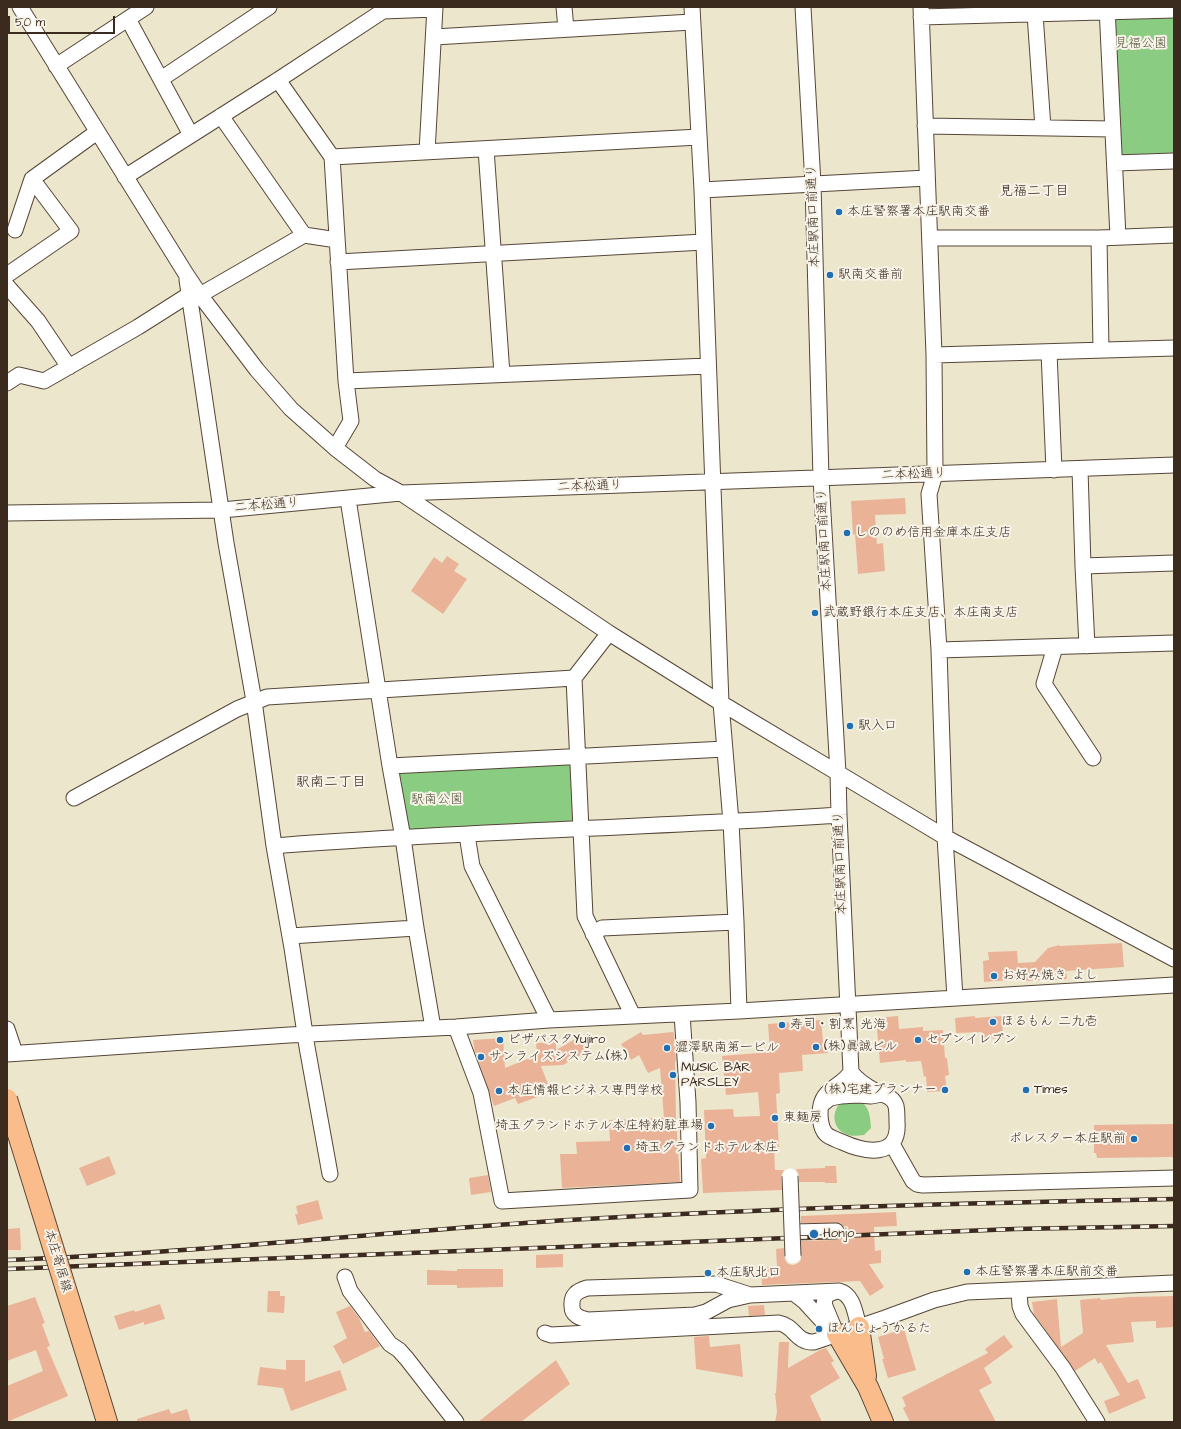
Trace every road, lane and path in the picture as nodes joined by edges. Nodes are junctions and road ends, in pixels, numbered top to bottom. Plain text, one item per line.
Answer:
1 (20, 7) edge
2 (146, 7) edge
3 (269, 7) edge
4 (564, 7) edge
5 (803, 7) edge
6 (435, 8) edge
7 (381, 9) edge
8 (1108, 10) edge
9 (1174, 10) edge
10 (921, 12) edge
11 (692, 14) edge
12 (1035, 14) junction
13 (128, 19) junction
14 (566, 29) junction
15 (434, 37) junction
16 (56, 66) junction
17 (161, 79) junction
18 (278, 80) junction
19 (221, 116) junction
20 (925, 126) junction
21 (1043, 128) junction
22 (1113, 129) junction
23 (97, 132) junction
24 (191, 135) junction
25 (699, 138) junction
26 (486, 149) junction
27 (427, 152) junction
28 (332, 157) junction
29 (1174, 161) edge
30 (1115, 163) junction
31 (125, 177) junction
32 (927, 178) junction
33 (32, 179) junction
34 (813, 184) junction
35 (702, 190) junction
36 (15, 230) dead end
37 (304, 235) junction
38 (1174, 235) edge
39 (1118, 237) junction
40 (930, 238) junction
41 (1099, 238) junction
42 (337, 240) junction
43 (704, 242) junction
44 (494, 253) junction
45 (338, 262) junction
46 (7, 275) edge
47 (7, 286) edge
48 (195, 295) junction
49 (1174, 348) edge
50 (1101, 350) junction
51 (1049, 352) junction
52 (934, 355) junction
53 (708, 366) junction
54 (69, 367) junction
55 (502, 374) junction
56 (346, 381) junction
57 (7, 383) edge
58 (335, 448) junction
59 (1174, 466) edge
60 (1080, 469) junction
61 (1054, 470) junction
62 (935, 474) junction
63 (821, 478) junction
64 (712, 482) junction
65 (401, 494) junction
66 (348, 499) junction
67 (222, 510) junction
68 (7, 513) edge
69 (1174, 563) edge
70 (1083, 566) junction
71 (609, 633) junction
72 (1174, 643) edge
73 (1087, 646) junction
74 (1055, 647) junction
75 (939, 650) junction
76 (574, 678) junction
77 (378, 690) junction
78 (254, 701) junction
79 (721, 703) junction
80 (725, 749) junction
81 (578, 757) junction
82 (1093, 758) dead end
83 (390, 766) junction
84 (838, 774) junction
85 (74, 798) dead end
86 (839, 815) junction
87 (731, 822) junction
88 (582, 828) junction
89 (467, 835) junction
90 (945, 837) junction
91 (403, 838) junction
92 (274, 846) junction
93 (736, 922) junction
94 (416, 928) junction
95 (593, 934) junction
96 (290, 936) junction
97 (1174, 959) edge
98 (1174, 984) edge
99 (955, 998) junction
100 (848, 1004) junction
101 (739, 1011) junction
102 (682, 1014) junction
103 (633, 1016) junction
104 (549, 1020) junction
105 (456, 1027) junction
106 (433, 1028) junction
107 (7, 1029) edge
108 (306, 1034) junction
109 (11, 1054) edge
110 (851, 1072) junction
111 (882, 1094) junction
112 (7, 1099) edge
113 (821, 1105) junction
114 (892, 1144) junction
115 (330, 1174) dead end
116 (798, 1176) dead end
117 (1174, 1178) edge
118 (836, 1231) dead end
119 (792, 1232) junction
120 (793, 1256) dead end
121 (345, 1277) dead end
122 (1174, 1283) edge
123 (1019, 1291) junction
124 (834, 1292) junction
125 (795, 1294) junction
126 (750, 1295) junction
127 (859, 1327) junction
128 (545, 1333) dead end
129 (837, 1334) junction
130 (868, 1387) junction
131 (107, 1422) edge
132 (456, 1422) edge
133 (883, 1422) edge
134 (1097, 1422) edge

1 - 16 street
2 - 13 street
3 - 17 street
4 - 14 street
5 - 34 street, 本庄駅南口前通り
6 - 7 street
6 - 15 street
7 - 18 street
8 - 9 street
8 - 12 street
8 - 22 street
10 - 12 street
10 - 20 street
11 - 14 street
11 - 25 street
12 - 21 street
13 - 16 street
13 - 17 street
14 - 15 street
15 - 27 street
16 - 23 street
17 - 24 street
18 - 19 street
18 - 28 street
19 - 24 street
19 - 37 street
20 - 21 street
20 - 32 street
21 - 22 street
22 - 30 street
23 - 31 street
23 - 33 street
24 - 31 street
25 - 26 street
25 - 35 street
26 - 27 street
26 - 44 street
27 - 28 street
28 - 42 street
29 - 30 street
30 - 39 street
31 - 48 street
32 - 34 street
32 - 40 street
33 - 36 street
33 - 46 street
34 - 35 street
34 - 63 street, 本庄駅南口前通り
35 - 43 street
37 - 42 street
37 - 48 street
38 - 39 street
39 - 41 street
40 - 41 street
40 - 52 street
41 - 50 street
42 - 45 street
43 - 44 street
43 - 53 street
44 - 45 street
44 - 55 street
45 - 56 street
47 - 54 street
48 - 54 street
48 - 58 street
48 - 67 street
49 - 50 street
50 - 51 street
51 - 52 street
51 - 61 street
52 - 62 street
53 - 55 street
53 - 64 street
54 - 57 street
55 - 56 street
56 - 58 street
58 - 65 street
59 - 60 street, 二本松通り
60 - 61 street, 二本松通り
60 - 70 street
61 - 62 street, 二本松通り
62 - 63 street, 二本松通り
62 - 75 street
63 - 64 street, 二本松通り
63 - 84 street, 本庄駅南口前通り
64 - 65 street, 二本松通り
64 - 79 street
65 - 66 street, 二本松通り
65 - 71 street
66 - 67 street, 二本松通り
66 - 77 street
67 - 68 street, 二本松通り
67 - 78 street
69 - 70 street
70 - 73 street
71 - 76 street
71 - 79 street
72 - 73 street
73 - 74 street
74 - 75 street
74 - 82 street
75 - 90 street
76 - 77 street
76 - 81 street
77 - 78 street
77 - 83 street
78 - 85 street
78 - 92 street
79 - 80 street
79 - 84 street
80 - 81 street
80 - 87 street
81 - 83 street
81 - 88 street
83 - 91 street
84 - 86 street, 本庄駅南口前通り
84 - 90 street
86 - 87 street
86 - 100 street, 本庄駅南口前通り
87 - 88 street
87 - 93 street
88 - 89 street
88 - 95 street
89 - 91 street
89 - 104 street
90 - 97 street
90 - 99 street
91 - 92 street
91 - 94 street
92 - 96 street
93 - 95 street
93 - 101 street
94 - 96 street
94 - 106 street
95 - 103 street
96 - 108 street
98 - 99 street
99 - 100 street
100 - 101 street
100 - 110 street, 本庄駅南口前通り
101 - 102 street
102 - 103 street
102 - 105 street
103 - 104 street
104 - 105 street
105 - 106 street
106 - 108 street
107 - 109 street
108 - 109 street
108 - 115 street
110 - 111 street
110 - 113 street
111 - 113 street
111 - 114 street
112 - 131 main road, 本庄寄居線, bridge
113 - 114 street
114 - 117 street
116 - 119 street, bridge
118 - 119 street
119 - 120 street, bridge
121 - 132 street
122 - 123 street
123 - 127 street
123 - 134 street
124 - 125 street
124 - 127 street
124 - 129 street
125 - 126 street
125 - 129 street
126 - 126 street
127 - 129 street
127 - 130 main road
128 - 129 street
129 - 130 main road
130 - 133 main road

